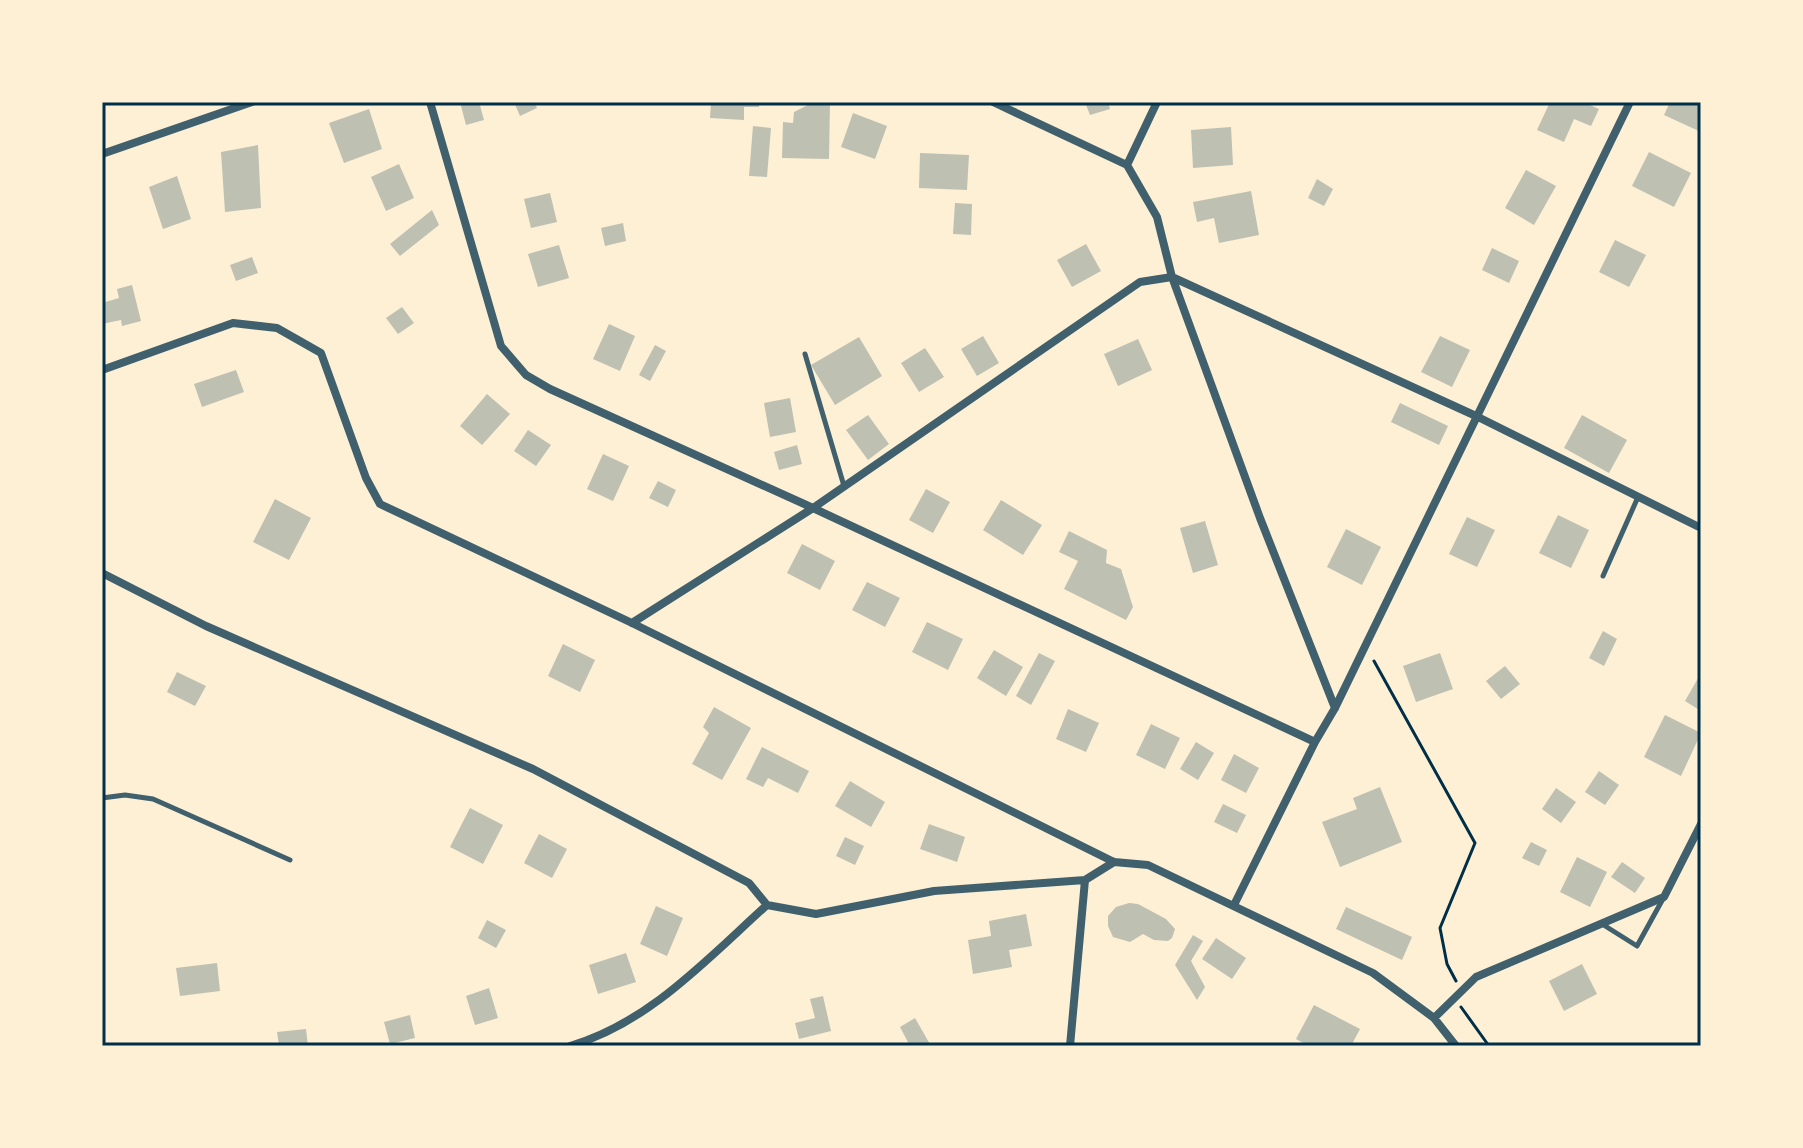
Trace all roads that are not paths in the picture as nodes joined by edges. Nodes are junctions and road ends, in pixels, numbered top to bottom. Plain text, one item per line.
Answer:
1 (252, 102) edge
2 (430, 102) edge
3 (993, 102) edge
4 (1157, 102) edge
5 (1630, 102) edge
6 (102, 154) edge
7 (1127, 165) junction
8 (1172, 277) junction
9 (805, 354) dead end
10 (102, 370) edge
11 (1476, 416) junction
12 (844, 486) junction
13 (1638, 497) junction
14 (813, 508) junction
15 (1701, 528) edge
16 (102, 573) edge
17 (1603, 576) dead end
18 (632, 623) junction
19 (1335, 708) junction
20 (1315, 742) junction
21 (102, 798) edge
22 (1701, 824) edge
23 (290, 860) dead end
24 (1114, 862) junction
25 (1085, 880) junction
26 (1664, 897) junction
27 (767, 905) junction
28 (1234, 905) junction
29 (1601, 924) junction
30 (1434, 1018) junction
31 (570, 1046) edge
32 (1070, 1046) edge
33 (1456, 1046) edge

1 - 6 street
2 - 14 street
3 - 7 street
4 - 7 street
5 - 11 street
7 - 8 street
8 - 11 street
8 - 12 street
8 - 19 street
9 - 12 lane
10 - 18 street
11 - 13 street
11 - 19 street
12 - 14 street
13 - 15 street
13 - 17 lane
14 - 18 street
14 - 20 street
16 - 27 street
18 - 24 street
19 - 20 street
20 - 28 street
21 - 23 lane
22 - 26 street
24 - 25 street
24 - 28 street
25 - 27 street
25 - 32 street
26 - 29 street
26 - 29 lane
27 - 31 street
28 - 30 street
29 - 30 street
30 - 33 street

